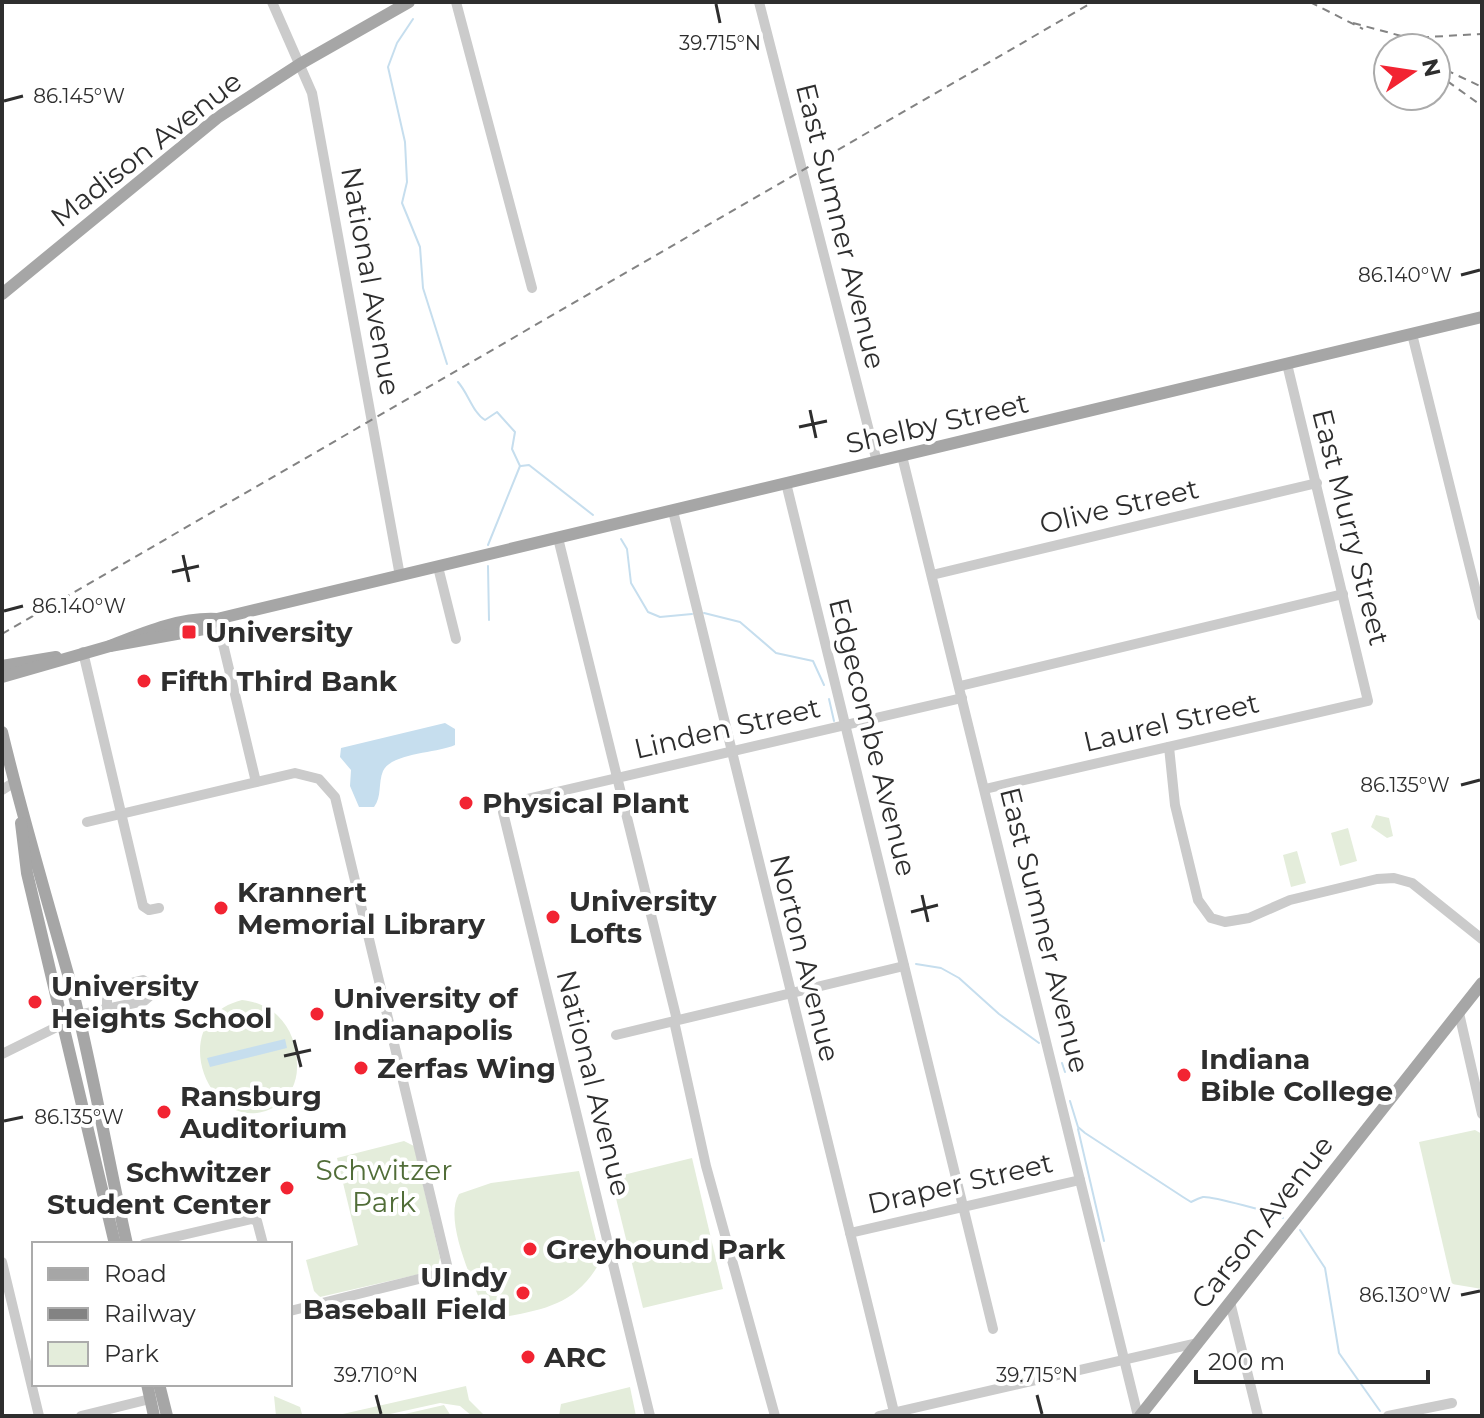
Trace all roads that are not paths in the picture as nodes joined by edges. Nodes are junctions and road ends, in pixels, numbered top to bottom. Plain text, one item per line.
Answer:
1 (272, 2) edge
2 (409, 2) edge
3 (456, 2) edge
4 (774, 2) edge
5 (759, 4) edge
6 (300, 64) junction
7 (532, 288) dead end
8 (2, 294) edge
9 (1482, 317) edge
10 (1412, 334) junction
11 (1287, 364) junction
12 (902, 456) junction
13 (877, 462) junction
14 (786, 483) junction
15 (1317, 483) junction
16 (673, 511) junction
17 (558, 538) junction
18 (438, 567) junction
19 (932, 575) junction
20 (400, 576) junction
21 (1343, 594) junction
22 (1482, 616) edge
23 (217, 619) junction
24 (456, 639) dead end
25 (83, 652) junction
26 (60, 658) junction
27 (2, 666) edge
28 (2, 677) edge
29 (961, 692) junction
30 (1368, 701) joint
31 (846, 725) junction
32 (2, 732) edge
33 (1169, 747) junction
34 (731, 752) junction
35 (615, 779) junction
36 (256, 782) junction
37 (8, 786) edge
38 (985, 789) junction
39 (505, 808) joint
40 (121, 814) junction
41 (87, 822) dead end
42 (159, 908) dead end
43 (1482, 939) edge
44 (904, 966) junction
45 (1482, 983) edge
46 (789, 994) junction
47 (107, 1008) dead end
48 (1459, 1013) junction
49 (71, 1019) junction
50 (675, 1021) junction
51 (616, 1035) dead end
52 (2, 1054) edge
53 (1482, 1114) edge
54 (1080, 1180) junction
55 (964, 1208) junction
56 (850, 1233) junction
57 (115, 1242) edge
58 (127, 1242) edge
59 (153, 1242) edge
60 (262, 1242) edge
61 (2, 1262) edge
62 (1230, 1302) junction
63 (292, 1311) edge
64 (993, 1329) dead end
65 (1197, 1343) junction
66 (1124, 1360) junction
67 (147, 1386) edge
68 (160, 1386) edge
69 (150, 1399) junction
70 (1452, 1403) dead end
71 (894, 1414) edge
72 (39, 1416) edge
73 (81, 1416) edge
74 (154, 1416) edge
75 (167, 1416) edge
76 (650, 1416) edge
77 (775, 1416) edge
78 (879, 1416) edge
79 (1139, 1416) edge
80 (1258, 1416) edge
81 (1388, 1416) edge

1 - 6 street, National Avenue
2 - 6 main road, Madison Avenue
3 - 7 street
4 - 5 street
5 - 13 street, East Sumner Avenue
6 - 8 main road, Madison Avenue
6 - 20 street, National Avenue
9 - 10 main road, Shelby Street
10 - 11 main road, Shelby Street
10 - 22 street
11 - 12 main road, Shelby Street
11 - 15 street, East Murry Street
12 - 13 main road, Shelby Street
12 - 19 street, East Sumner Avenue
13 - 14 main road, Shelby Street
14 - 16 main road, Shelby Street
14 - 31 street, Edgecombe Avenue
15 - 19 street, Olive Street
15 - 21 street, East Murry Street
16 - 17 main road, Shelby Street
16 - 34 street, Norton Avenue
17 - 18 main road, Shelby Street
17 - 35 street
18 - 20 main road, Shelby Street
18 - 24 street
19 - 29 street, East Sumner Avenue
20 - 23 main road, Shelby Street
21 - 29 street, Linden Street
21 - 30 street, East Murry Street
23 - 25 main road, Shelby Street
23 - 36 street
25 - 26 main road, Shelby Street
25 - 40 street
26 - 27 main road, Shelby Street
26 - 28 main road, Shelby Street
29 - 31 street, Linden Street
29 - 38 street, East Sumner Avenue
30 - 33 street, Laurel Street
31 - 34 street, Linden Street
31 - 44 street, Edgecombe Avenue
32 - 37 main road
33 - 38 street, Laurel Street
33 - 43 street
34 - 35 street, Linden Street
34 - 46 street, Norton Avenue
35 - 39 street, Linden Street
35 - 50 street
36 - 40 street
36 - 63 street
37 - 49 main road
38 - 54 street, East Sumner Avenue
39 - 76 street, National Avenue
40 - 41 street
40 - 42 street
44 - 46 street
44 - 55 street, Edgecombe Avenue
45 - 48 main road, Carson Avenue
46 - 50 street
46 - 56 street, Norton Avenue
47 - 49 street
48 - 53 street
48 - 62 main road, Carson Avenue
49 - 52 street
49 - 57 main road
49 - 58 main road
50 - 51 street
50 - 77 street
54 - 55 street, Draper Street
54 - 66 street, East Sumner Avenue
55 - 56 street, Draper Street
55 - 64 street, Edgecombe Avenue
56 - 71 street, Norton Avenue
59 - 60 street
61 - 72 street
62 - 65 main road, Carson Avenue
62 - 80 street
65 - 66 street
65 - 79 main road, Carson Avenue
66 - 71 street
66 - 79 street, East Sumner Avenue
67 - 69 main road
68 - 75 main road
69 - 73 street
69 - 74 main road
70 - 81 street
71 - 78 street

